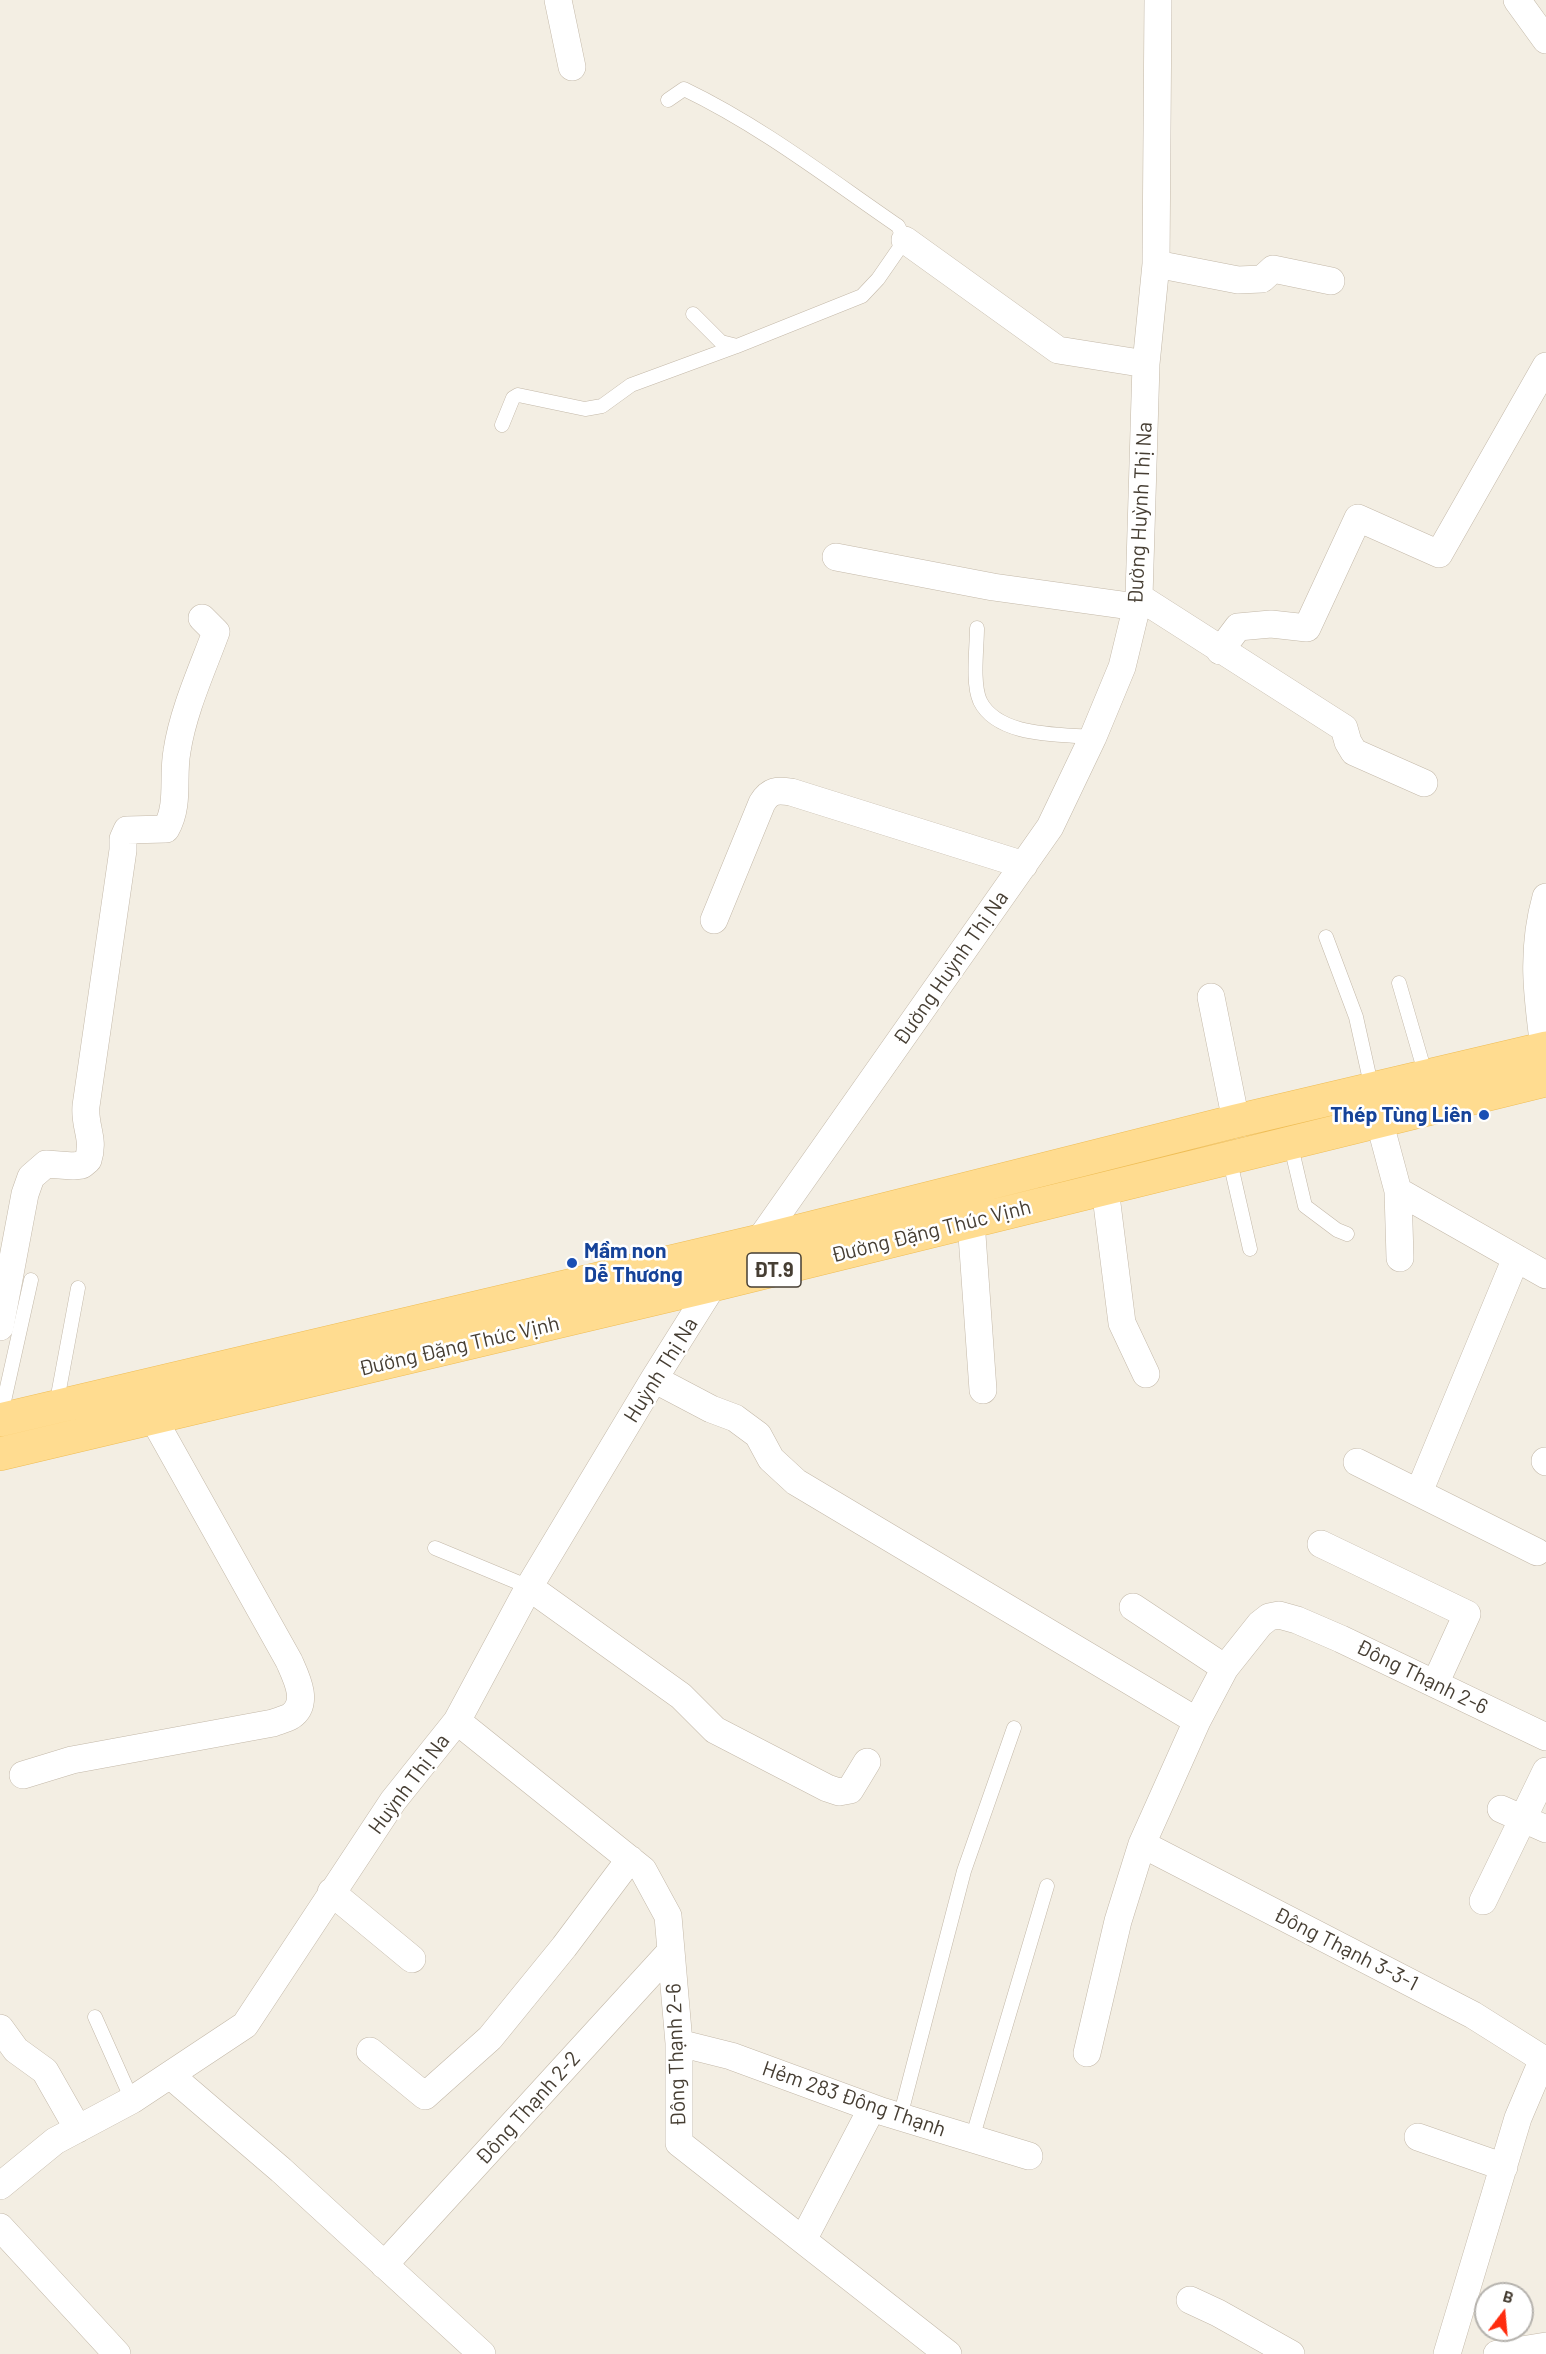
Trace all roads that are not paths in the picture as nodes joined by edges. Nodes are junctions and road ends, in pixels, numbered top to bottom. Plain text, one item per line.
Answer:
1 (558, 0) edge
2 (1158, 0) edge
3 (1516, 0) edge
4 (1546, 40) edge
5 (572, 67) dead end
6 (668, 100) dead end
7 (905, 240) junction
8 (1156, 264) junction
9 (1331, 281) dead end
10 (693, 314) dead end
11 (737, 346) junction
12 (1146, 364) junction
13 (1546, 366) edge
14 (502, 425) dead end
15 (836, 557) dead end
16 (1138, 602) junction
17 (202, 618) dead end
18 (977, 628) dead end
19 (1220, 651) junction
20 (1093, 737) junction
21 (1424, 783) dead end
22 (1024, 865) junction
23 (1546, 897) edge
24 (714, 920) dead end
25 (1326, 938) dead end
26 (1399, 983) dead end
27 (1211, 997) dead end
28 (1546, 1059) edge
29 (1426, 1076) junction
30 (1375, 1105) junction
31 (1236, 1121) junction
32 (1290, 1142) junction
33 (1229, 1157) junction
34 (1105, 1188) junction
35 (1398, 1191) junction
36 (971, 1221) junction
37 (1347, 1234) dead end
38 (759, 1241) junction
39 (1250, 1249) dead end
40 (1400, 1258) dead end
41 (1516, 1258) junction
42 (1546, 1275) edge
43 (31, 1280) dead end
44 (713, 1285) junction
45 (78, 1288) dead end
46 (0, 1327) edge
47 (1146, 1374) dead end
48 (654, 1379) junction
49 (983, 1390) dead end
50 (56, 1406) junction
51 (153, 1418) junction
52 (0, 1419) edge
53 (0, 1454) edge
54 (1358, 1462) dead end
55 (1419, 1492) junction
56 (1321, 1544) dead end
57 (435, 1548) dead end
58 (1538, 1552) dead end
59 (530, 1587) junction
60 (1133, 1606) dead end
61 (1226, 1668) junction
62 (1435, 1684) junction
63 (1197, 1720) junction
64 (457, 1721) junction
65 (1014, 1728) dead end
66 (1546, 1737) edge
67 (867, 1762) dead end
68 (1546, 1771) edge
69 (23, 1775) dead end
70 (1524, 1819) edge
71 (1142, 1844) junction
72 (630, 1859) junction
73 (1047, 1886) dead end
74 (331, 1892) junction
75 (1482, 1901) dead end
76 (671, 1951) junction
77 (412, 1959) dead end
78 (95, 2017) dead end
79 (0, 2028) edge
80 (678, 2043) junction
81 (370, 2051) dead end
82 (1088, 2053) dead end
83 (1544, 2060) edge
84 (170, 2075) junction
85 (132, 2100) junction
86 (872, 2108) junction
87 (900, 2117) junction
88 (78, 2129) junction
89 (1418, 2137) dead end
90 (972, 2139) junction
91 (1029, 2156) dead end
92 (1504, 2167) junction
93 (0, 2186) edge
94 (0, 2227) edge
95 (803, 2240) junction
96 (384, 2265) junction
97 (1190, 2300) dead end
98 (1546, 2346) edge
99 (117, 2354) edge
100 (483, 2354) edge
101 (948, 2354) edge
102 (1291, 2354) edge
103 (1447, 2354) edge
104 (1497, 2354) edge

1 - 5 street
2 - 8 street, Đường Huỳnh Thị Na
3 - 4 street
6 - 7 lane
7 - 11 lane
7 - 12 street
8 - 9 street
8 - 12 street, Đường Huỳnh Thị Na
10 - 11 lane
11 - 14 lane
12 - 16 street, Đường Huỳnh Thị Na
13 - 19 street
15 - 16 street
16 - 19 street
16 - 20 street, Đường Huỳnh Thị Na
17 - 46 street
18 - 20 lane
19 - 21 street
20 - 22 street, Đường Huỳnh Thị Na
22 - 24 street
22 - 38 street, Đường Huỳnh Thị Na
23 - 28 street
25 - 30 lane
26 - 29 lane
27 - 31 street
28 - 29 main road, Đường Đặng Thúc Vịnh / ĐT.9
28 - 30 main road, Đường Đặng Thúc Vịnh / ĐT.9
29 - 30 main road, Đường Đặng Thúc Vịnh / ĐT.9
30 - 31 main road, Đường Đặng Thúc Vịnh / ĐT.9
30 - 32 main road, Đường Đặng Thúc Vịnh / ĐT.9
30 - 35 street
31 - 38 main road, Đường Đặng Thúc Vịnh / ĐT.9
32 - 33 main road, Đường Đặng Thúc Vịnh / ĐT.9
32 - 37 lane
33 - 34 main road, Đường Đặng Thúc Vịnh / ĐT.9
33 - 39 lane
34 - 36 main road, Đường Đặng Thúc Vịnh / ĐT.9
34 - 47 street
35 - 40 street
35 - 41 street
36 - 44 main road, Đường Đặng Thúc Vịnh / ĐT.9
36 - 49 street
38 - 50 main road, Đường Đặng Thúc Vịnh / ĐT.9
41 - 42 street
41 - 55 street
43 - 52 lane
44 - 48 street, Huỳnh Thị Na
44 - 51 main road, Đường Đặng Thúc Vịnh / ĐT.9
45 - 50 lane
48 - 59 street, Huỳnh Thị Na
48 - 63 street
50 - 52 main road, Đường Đặng Thúc Vịnh / ĐT.9
51 - 53 main road, Đường Đặng Thúc Vịnh / ĐT.9
51 - 69 street
54 - 55 street
55 - 58 street
56 - 62 street
57 - 59 lane
59 - 64 street, Huỳnh Thị Na
59 - 67 street
60 - 61 street
61 - 62 street, Đông Thạnh 2-6
61 - 63 street
62 - 66 street, Đông Thạnh 2-6
63 - 71 street
64 - 72 street, Đông Thạnh 2-6
64 - 74 street, Huỳnh Thị Na
65 - 87 lane
68 - 70 street
70 - 75 street
71 - 82 street
71 - 83 street, Đông Thạnh 3-3-1
72 - 76 street, Đông Thạnh 2-6
72 - 81 street
73 - 90 lane
74 - 77 street
74 - 84 street, Huỳnh Thị Na
76 - 80 street, Đông Thạnh 2-6
76 - 96 street, Đông Thạnh 2-2
78 - 85 lane
79 - 88 street
80 - 86 street, Hẻm 283 Đông Thạnh
80 - 95 street, Đông Thạnh 2-6
83 - 92 street
84 - 85 street, Huỳnh Thị Na
84 - 96 street
85 - 88 street, Huỳnh Thị Na
86 - 87 street, Hẻm 283 Đông Thạnh
86 - 95 street
87 - 90 street, Hẻm 283 Đông Thạnh
88 - 93 street, Huỳnh Thị Na
89 - 92 street
90 - 91 street, Hẻm 283 Đông Thạnh
92 - 103 street
94 - 99 street
95 - 101 street, Đông Thạnh 2-6
96 - 100 street
97 - 102 street
98 - 104 street

